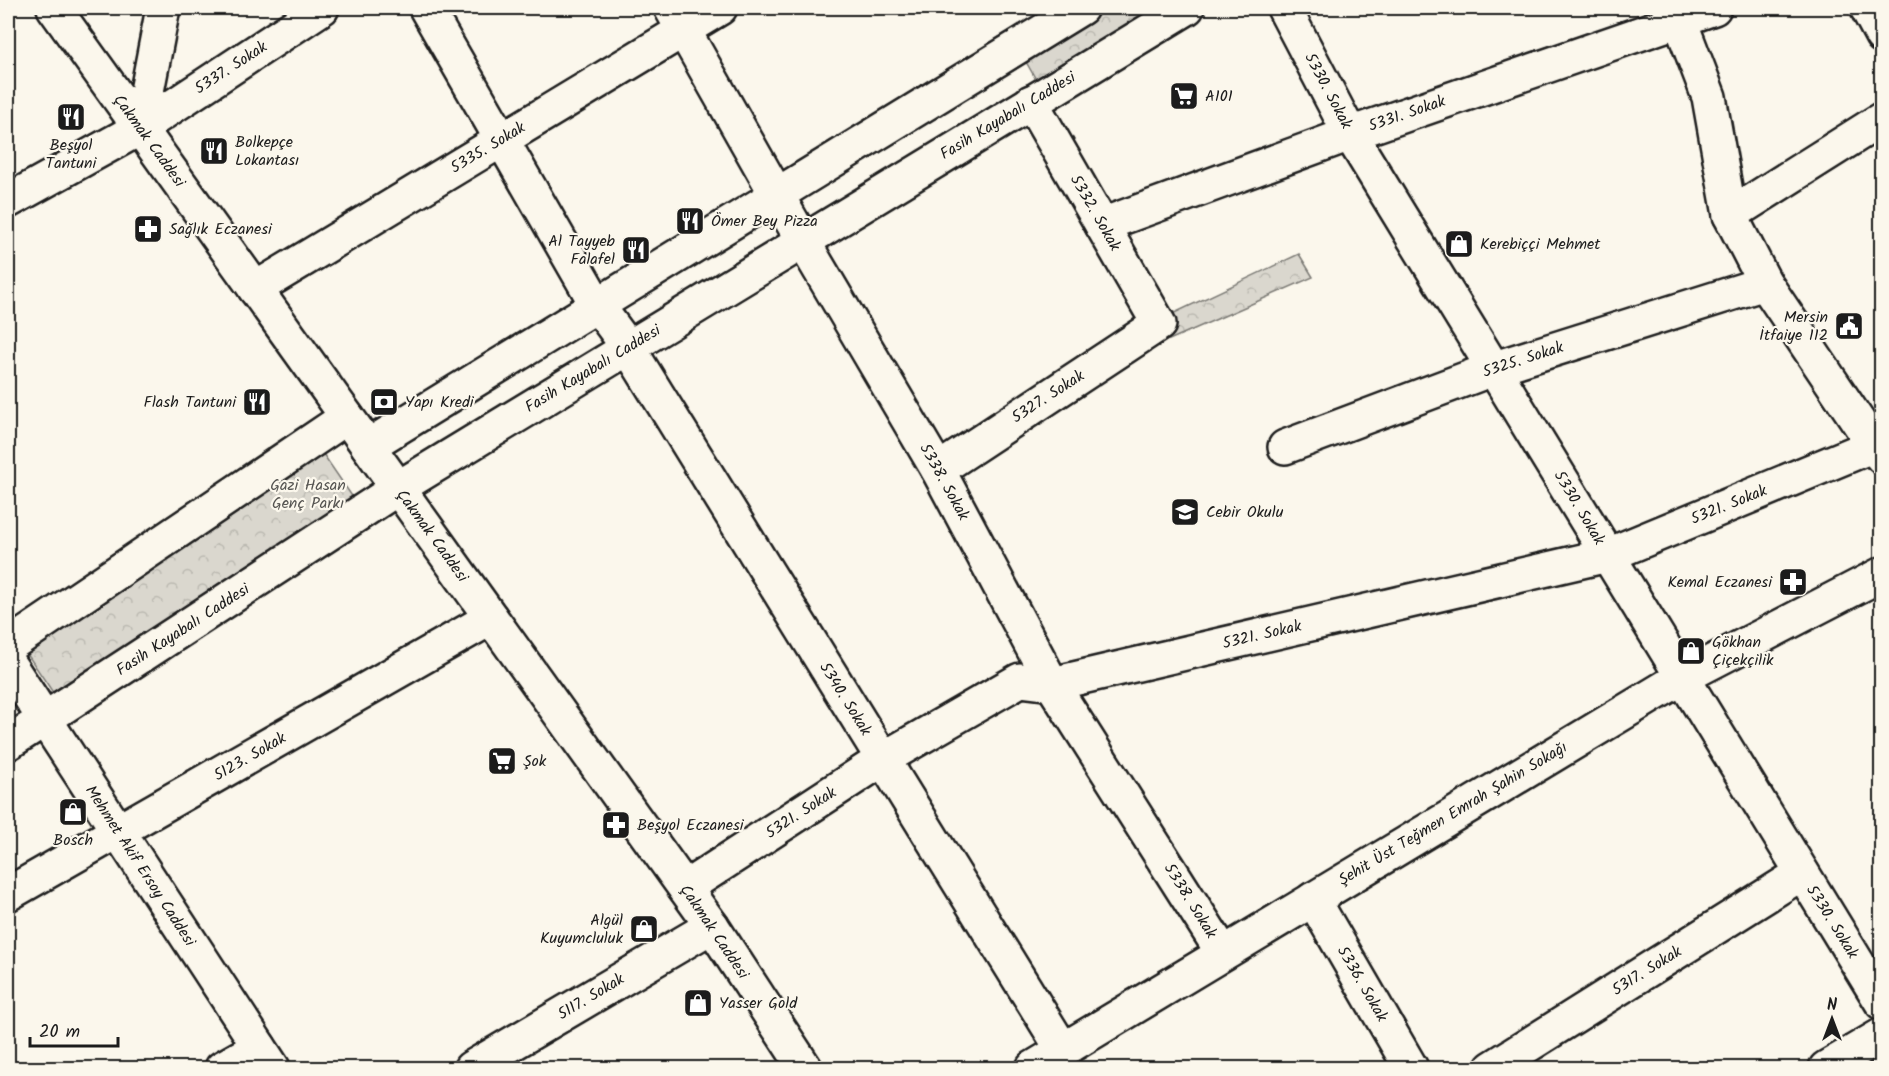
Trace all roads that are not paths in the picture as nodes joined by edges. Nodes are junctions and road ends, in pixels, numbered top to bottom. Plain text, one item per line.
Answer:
1 (54, 8) edge
2 (163, 8) edge
3 (321, 8) edge
4 (426, 8) edge
5 (720, 8) edge
6 (1081, 8) edge
7 (1187, 8) edge
8 (1284, 8) edge
9 (1714, 8) edge
10 (1867, 8) edge
11 (1678, 13) edge
12 (677, 19) edge
13 (1881, 36) edge
14 (1031, 102) junction
15 (1881, 119) edge
16 (140, 128) junction
17 (1350, 134) junction
18 (502, 140) junction
19 (777, 194) junction
20 (8, 201) edge
21 (1730, 215) junction
22 (1102, 225) junction
23 (803, 241) junction
24 (1765, 283) junction
25 (255, 289) junction
26 (597, 305) junction
27 (1159, 324) joint
28 (628, 347) junction
29 (1495, 368) junction
30 (347, 417) junction
31 (368, 446) junction
32 (1285, 447) dead end
33 (1878, 451) edge
34 (938, 470) junction
35 (398, 488) junction
36 (1608, 555) junction
37 (1881, 574) edge
38 (491, 618) junction
39 (8, 646) edge
40 (8, 663) edge
41 (1682, 678) junction
42 (1052, 684) junction
43 (45, 721) junction
44 (8, 743) edge
45 (883, 759) junction
46 (118, 834) junction
47 (1802, 873) junction
48 (685, 888) junction
49 (8, 894) edge
50 (1313, 899) junction
51 (712, 926) junction
52 (1223, 953) junction
53 (1881, 1003) edge
54 (1881, 1035) edge
55 (1063, 1050) junction
56 (266, 1058) edge
57 (222, 1068) edge
58 (472, 1068) edge
59 (805, 1068) edge
60 (1033, 1068) edge
61 (1411, 1068) edge
62 (1492, 1068) edge
63 (1826, 1068) edge

1 - 16 street, Çakmak Caddesi
2 - 16 street
3 - 16 street, 5337. Sokak
4 - 18 street, 5340. Sokak
5 - 12 street, 5335. Sokak
6 - 19 street
7 - 14 street, Fasih Kayabalı Caddesi
8 - 17 street, 5330. Sokak
9 - 11 street, 5331. Sokak
10 - 13 street
11 - 17 street, 5331. Sokak
11 - 21 street
12 - 18 street, 5335. Sokak
12 - 19 street, 5338. Sokak
14 - 22 street, 5332. Sokak
14 - 23 street, Fasih Kayabalı Caddesi
15 - 21 street
16 - 20 street, 5337. Sokak
16 - 25 street, Çakmak Caddesi
17 - 22 street, 5331. Sokak
17 - 29 street, 5330. Sokak
18 - 25 street, 5335. Sokak
18 - 26 street, 5340. Sokak
19 - 23 street, 5338. Sokak
19 - 26 street
21 - 24 street
22 - 27 street, 5332. Sokak
23 - 28 street, Fasih Kayabalı Caddesi
23 - 34 street, 5338. Sokak
24 - 29 street, 5325. Sokak
24 - 33 street
25 - 30 street, Çakmak Caddesi
26 - 28 street, 5340. Sokak
26 - 31 street
27 - 34 street, 5327. Sokak
28 - 35 street, Fasih Kayabalı Caddesi
28 - 45 street, 5340. Sokak
29 - 32 street, 5325. Sokak
29 - 36 street, 5330. Sokak
30 - 31 street, Çakmak Caddesi
30 - 39 street
31 - 35 street, Çakmak Caddesi
33 - 36 street, 5321. Sokak
34 - 42 street, 5338. Sokak
35 - 38 street, Çakmak Caddesi
35 - 43 street, Fasih Kayabalı Caddesi
36 - 41 street, 5330. Sokak
36 - 42 street, 5321. Sokak
37 - 41 street, Şehit Üst Teğmen Emrah Şahin Sokağı
38 - 46 street, 5123. Sokak
38 - 48 street, Çakmak Caddesi
40 - 43 street, Mehmet Akif Ersoy Caddesi
41 - 47 street, 5330. Sokak
41 - 50 street, Şehit Üst Teğmen Emrah Şahin Sokağı
42 - 45 street, 5321. Sokak
42 - 52 street, 5338. Sokak
43 - 44 street, Fasih Kayabalı Caddesi
43 - 46 street, Mehmet Akif Ersoy Caddesi
45 - 48 street, 5321. Sokak
45 - 55 street, 5340. Sokak
46 - 49 street, 5123. Sokak
46 - 56 street, Mehmet Akif Ersoy Caddesi
47 - 53 street, 5330. Sokak
47 - 62 street, 5317. Sokak
48 - 51 street, Çakmak Caddesi
50 - 52 street, Şehit Üst Teğmen Emrah Şahin Sokağı
50 - 61 street, 5336. Sokak
51 - 58 street, 5117. Sokak
51 - 59 street, Çakmak Caddesi
52 - 55 street, Şehit Üst Teğmen Emrah Şahin Sokağı
54 - 63 street
55 - 60 street, Şehit Üst Teğmen Emrah Şahin Sokağı
56 - 57 street

